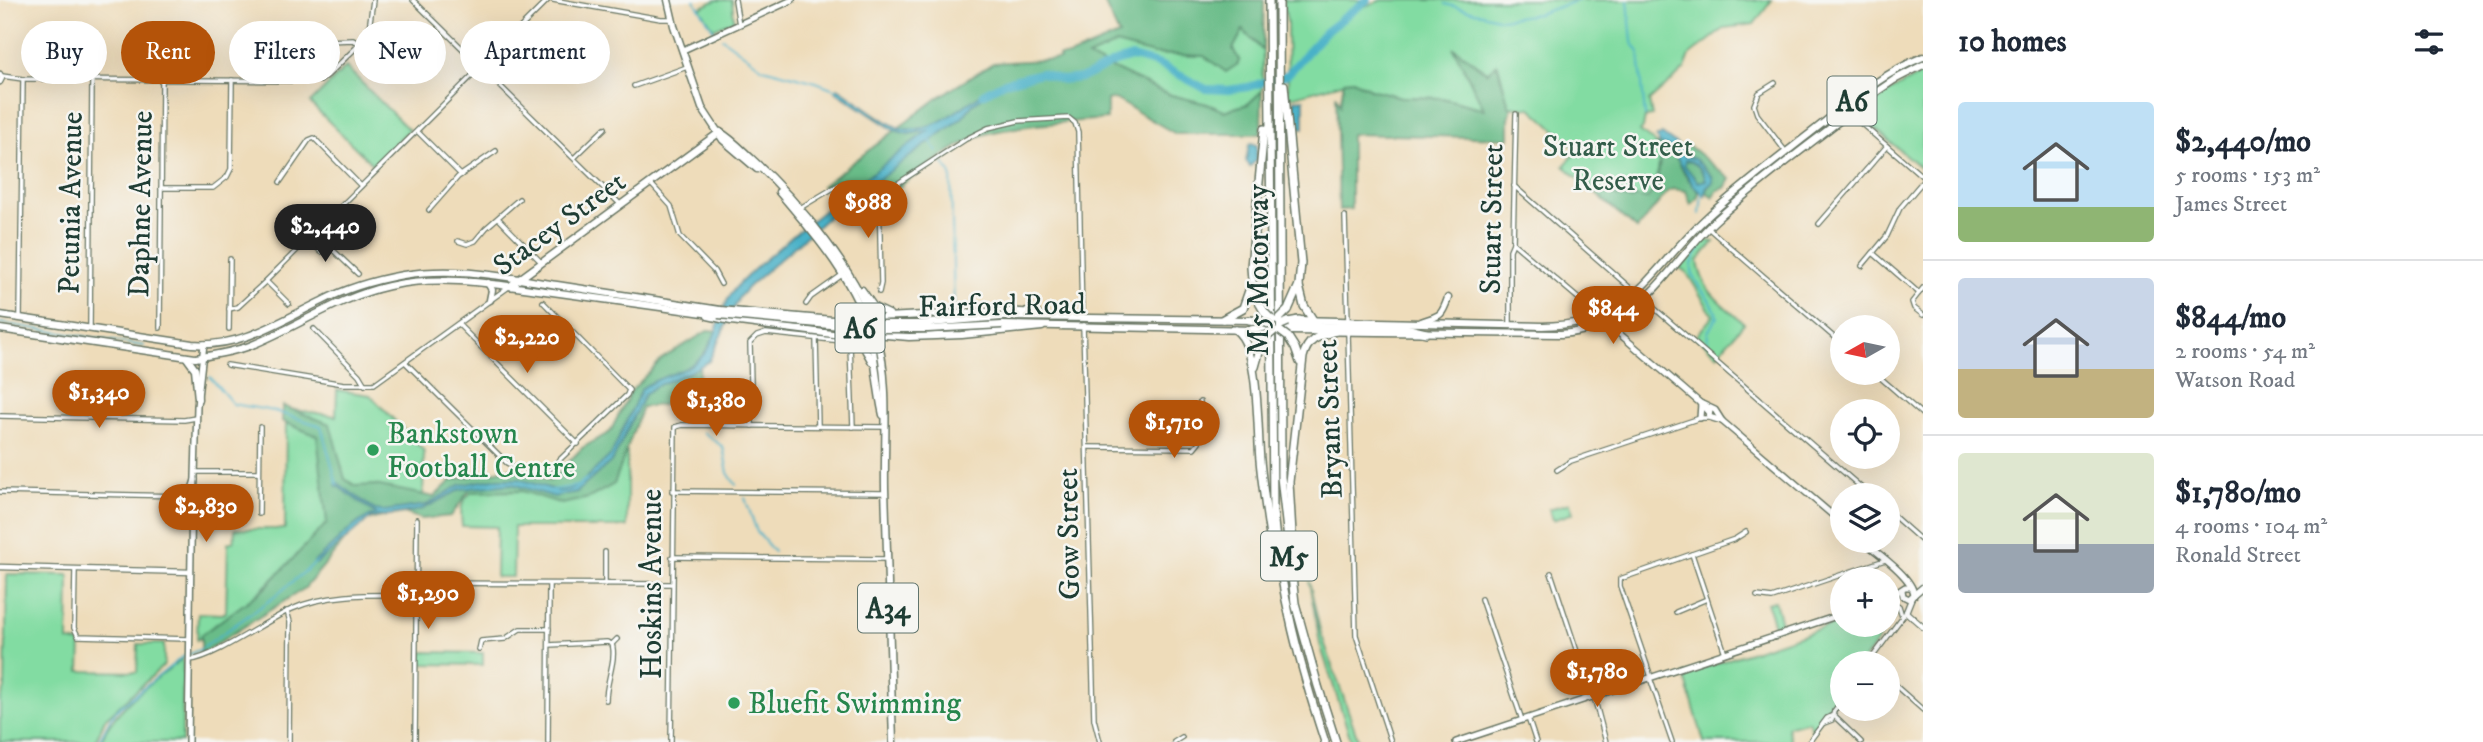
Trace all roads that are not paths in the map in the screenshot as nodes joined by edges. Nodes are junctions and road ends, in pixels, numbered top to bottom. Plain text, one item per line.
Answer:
1 (371, 0) edge
2 (413, 0) edge
3 (548, 0) edge
4 (554, 0) edge
5 (668, 0) edge
6 (735, 0) edge
7 (792, 0) edge
8 (1269, 0) edge
9 (1279, 0) edge
10 (672, 19) junction
11 (370, 21) edge
12 (527, 21) edge
13 (739, 25) junction
14 (460, 46) edge
15 (354, 50) edge
16 (683, 50) junction
17 (1923, 57) edge
18 (340, 63) edge
19 (1923, 65) edge
20 (689, 66) junction
21 (0, 67) edge
22 (1, 78) edge
23 (21, 79) edge
24 (1775, 83) dead end
25 (23, 84) edge
26 (92, 84) edge
27 (162, 84) edge
28 (232, 84) edge
29 (464, 84) edge
30 (498, 84) edge
31 (634, 86) dead end
32 (1516, 114) dead end
33 (1850, 114) junction
34 (1267, 120) junction
35 (1283, 120) junction
36 (606, 128) dead end
37 (417, 131) junction
38 (720, 132) junction
39 (1811, 134) junction
40 (1887, 146) junction
41 (496, 151) dead end
42 (1787, 152) junction
43 (574, 158) junction
44 (1792, 159) junction
45 (461, 175) junction
46 (1923, 179) edge
47 (280, 182) dead end
48 (651, 184) junction
49 (361, 186) junction
50 (1514, 186) junction
51 (162, 188) junction
52 (879, 191) junction
53 (519, 199) dead end
54 (621, 205) junction
55 (429, 210) dead end
56 (798, 210) junction
57 (1345, 216) dead end
58 (498, 218) junction
59 (1819, 224) dead end
60 (1708, 228) junction
61 (814, 231) junction
62 (308, 239) junction
63 (458, 241) dead end
64 (1513, 243) junction
65 (1873, 253) junction
66 (230, 259) dead end
67 (540, 264) junction
68 (1861, 266) dead end
69 (358, 274) dead end
70 (842, 275) junction
71 (520, 279) junction
72 (266, 281) junction
73 (851, 281) junction
74 (488, 283) junction
75 (542, 283) junction
76 (721, 284) dead end
77 (1251, 284) junction
78 (1299, 285) junction
79 (510, 286) junction
80 (1923, 288) edge
81 (879, 292) dead end
82 (1636, 293) junction
83 (1919, 293) junction
84 (1577, 297) junction
85 (1448, 298) dead end
86 (490, 300) junction
87 (543, 302) dead end
88 (289, 304) dead end
89 (806, 304) dead end
90 (1654, 308) dead end
91 (229, 309) junction
92 (718, 314) junction
93 (0, 315) edge
94 (1923, 315) edge
95 (902, 316) junction
96 (1599, 316) junction
97 (20, 317) junction
98 (1045, 317) junction
99 (1223, 319) junction
100 (1249, 320) joint
101 (1299, 320) joint
102 (1312, 320) junction
103 (1002, 321) junction
104 (1083, 321) junction
105 (1576, 323) junction
106 (1607, 323) junction
107 (458, 324) junction
108 (1061, 324) junction
109 (1416, 324) junction
110 (869, 325) junction
111 (1276, 325) junction
112 (1348, 326) junction
113 (1510, 326) junction
114 (89, 328) junction
115 (160, 328) dead end
116 (0, 329) edge
117 (229, 329) dead end
118 (314, 329) dead end
119 (1236, 330) junction
120 (1251, 330) joint
121 (1336, 331) junction
122 (1426, 332) joint
123 (877, 334) junction
124 (1830, 334) edge
125 (909, 337) junction
126 (816, 339) junction
127 (204, 344) junction
128 (881, 352) junction
129 (204, 356) junction
130 (184, 357) junction
131 (405, 362) junction
132 (227, 365) dead end
133 (875, 367) junction
134 (1300, 370) junction
135 (1254, 375) junction
136 (365, 385) junction
137 (1889, 385) edge
138 (198, 399) junction
139 (1199, 402) dead end
140 (1700, 403) junction
141 (1711, 413) junction
142 (1923, 415) edge
143 (0, 416) edge
144 (196, 418) junction
145 (1700, 418) junction
146 (884, 424) junction
147 (752, 426) junction
148 (818, 426) junction
149 (853, 427) junction
150 (260, 428) dead end
151 (579, 444) junction
152 (1087, 447) junction
153 (1557, 470) dead end
154 (195, 472) junction
155 (259, 472) junction
156 (195, 480) junction
157 (1856, 483) edge
158 (672, 491) junction
159 (0, 492) edge
160 (885, 493) junction
161 (192, 496) junction
162 (1830, 513) edge
163 (194, 514) junction
164 (259, 514) dead end
165 (417, 519) dead end
166 (1900, 521) edge
167 (1746, 532) dead end
168 (1923, 541) edge
169 (605, 552) dead end
170 (1877, 553) edge
171 (1692, 554) junction
172 (672, 557) junction
173 (887, 559) junction
174 (1885, 560) junction
175 (0, 567) edge
176 (1893, 567) edge
177 (75, 569) junction
178 (192, 572) junction
179 (1551, 573) dead end
180 (1900, 573) edge
181 (1900, 576) edge
182 (416, 583) junction
183 (549, 583) junction
184 (605, 584) junction
185 (672, 584) junction
186 (1923, 586) edge
187 (1911, 587) junction
188 (1903, 589) junction
189 (1900, 591) edge
190 (416, 595) junction
191 (1757, 596) dead end
192 (1909, 597) junction
193 (1900, 598) edge
194 (1481, 599) dead end
195 (1707, 600) junction
196 (1900, 607) edge
197 (1287, 610) junction
198 (287, 611) junction
199 (1676, 612) dead end
200 (1906, 612) junction
201 (1830, 618) edge
202 (1901, 618) junction
203 (1923, 627) edge
204 (549, 629) junction
205 (1303, 633) junction
206 (191, 639) junction
207 (617, 639) dead end
208 (612, 644) junction
209 (549, 645) junction
210 (479, 650) dead end
211 (1877, 651) edge
212 (1725, 653) junction
213 (190, 660) junction
214 (1650, 678) junction
215 (1900, 690) edge
216 (1593, 696) junction
217 (607, 700) dead end
218 (1923, 710) edge
219 (1830, 715) edge
220 (1525, 719) junction
221 (1839, 721) edge
222 (1182, 737) dead end
223 (1475, 739) edge
224 (188, 742) edge
225 (289, 742) edge
226 (415, 742) edge
227 (548, 742) edge
228 (671, 742) edge
229 (892, 742) edge
230 (1100, 742) edge
231 (1174, 742) edge
232 (1325, 742) edge
233 (1336, 742) edge
234 (1391, 742) edge
235 (1457, 742) edge
236 (1536, 742) edge
237 (1606, 742) edge
238 (1672, 742) edge
239 (1809, 742) edge
240 (1861, 742) edge

1 - 11 street
2 - 14 street
3 - 12 street
4 - 10 street
5 - 10 highway, A34
6 - 13 street
7 - 13 main road
8 - 34 highway, M5 Motorway / M5
9 - 35 highway
10 - 16 highway, A34
13 - 16 main road
15 - 18 street
16 - 20 highway, A34
17 - 39 highway, A6
19 - 33 highway, A6
20 - 31 street
20 - 38 highway, A34
21 - 22 street
22 - 23 street
24 - 42 street
25 - 97 street
26 - 114 street, Petunia Avenue
27 - 51 street, Daphne Avenue
28 - 51 street
29 - 37 street
30 - 43 street
32 - 50 street, Stuart Street
33 - 39 highway
33 - 40 street
33 - 44 highway, A6
34 - 77 highway, M5
34 - 197 highway, M5 Motorway / M5
35 - 78 highway
35 - 205 highway, M5 Motorway / M5
36 - 43 street
37 - 45 street
37 - 49 street
38 - 48 highway, Stacey Street
38 - 56 highway, A34
39 - 42 highway, A6
40 - 46 street
40 - 59 street
41 - 45 street
42 - 44 street
42 - 82 highway, A6
43 - 54 street
44 - 60 highway, A6
45 - 55 street
46 - 65 street
47 - 49 street
48 - 54 highway, Stacey Street
48 - 76 street
49 - 62 street
50 - 64 street, Stuart Street
50 - 82 street
51 - 115 street, Daphne Avenue
52 - 56 street
52 - 81 street
52 - 104 street, Gow Street
53 - 58 street
54 - 67 highway, Stacey Street
56 - 61 highway, A34
57 - 112 street, Bryant Street
58 - 63 street
58 - 67 street
60 - 106 highway, A6
60 - 124 street
61 - 70 highway, A34
61 - 73 highway, A34
62 - 69 street
62 - 72 street
64 - 84 street
64 - 113 street, Stuart Street
65 - 68 street
65 - 83 street
66 - 91 street
67 - 71 highway, Stacey Street
67 - 75 highway
70 - 89 street
70 - 110 highway, A34
71 - 75 highway, Fairford Road / A6
71 - 79 highway, Stacey Street
71 - 127 highway, Fairford Road / A6
72 - 88 street
72 - 91 street
73 - 95 highway, A6
73 - 110 highway, A34
74 - 79 highway, Fairford Road / A6
74 - 86 highway
74 - 129 highway, Fairford Road / A6
75 - 92 highway, Fairford Road / A6
77 - 99 highway, M5
77 - 111 highway, M5
78 - 102 highway
78 - 111 highway, bridge
79 - 86 street, Stacey Street
79 - 92 highway, Fairford Road / A6
80 - 83 street
82 - 96 highway, A6
83 - 94 street
84 - 96 street
84 - 105 street
85 - 109 highway
86 - 107 street, Stacey Street
87 - 151 street
90 - 157 street
91 - 117 street
92 - 103 highway, Fairford Road / A6, bridge
92 - 133 highway, bridge
93 - 97 highway, A6
95 - 98 highway, A6
95 - 110 highway, A6
96 - 105 highway, A6
96 - 106 highway
97 - 114 highway, A6
98 - 103 highway, Fairford Road / A6
98 - 104 highway, Fairford Road / A6
99 - 100 highway, Fairford Road / A6
99 - 104 highway, Fairford Road / A6
100 - 111 highway
101 - 102 highway, A6
101 - 111 highway, A6
102 - 112 highway, A6
103 - 108 highway, Fairford Road / A6
104 - 108 highway, Fairford Road / A6
104 - 119 highway, Fairford Road / A6
104 - 152 street, Gow Street
105 - 113 highway, A6
106 - 122 highway, A6
106 - 140 main road
107 - 131 street, Stacey Street
107 - 151 street
108 - 125 highway
109 - 112 highway, A6
109 - 113 highway, A6
110 - 123 highway, A34
110 - 133 highway, A34
111 - 112 highway
111 - 120 highway, A6
111 - 121 highway, A6
111 - 134 highway
111 - 135 highway, bridge
112 - 121 highway, A6
112 - 122 highway
112 - 234 street, Bryant Street
114 - 127 highway, A6
116 - 130 highway, A6
118 - 136 street
119 - 120 highway, Fairford Road / A6
119 - 135 highway
121 - 134 highway, M5
123 - 125 highway
123 - 128 highway, A34
125 - 128 highway
126 - 147 street
126 - 148 street
126 - 149 street
127 - 129 main road
128 - 146 highway, A34
129 - 130 highway, A6
129 - 138 main road
130 - 138 highway
131 - 136 street, Stacey Street
131 - 151 street
132 - 136 street
133 - 146 highway, A34
134 - 205 highway, M5
135 - 197 highway
137 - 142 street
138 - 144 main road
139 - 152 street
140 - 141 main road
140 - 145 main road
141 - 145 street
141 - 162 main road
143 - 144 street
144 - 154 main road
145 - 153 street
146 - 149 street
146 - 160 highway, A34
147 - 148 street
147 - 158 street, Hoskins Avenue
148 - 149 street
150 - 155 street
152 - 230 street, Gow Street
154 - 155 street
154 - 156 main road
155 - 164 street
156 - 161 main road
156 - 163 main road
158 - 160 street
158 - 172 street, Hoskins Avenue
159 - 161 street
160 - 173 highway, A34
161 - 163 main road
163 - 178 main road
165 - 182 street
166 - 168 street
167 - 171 street
169 - 184 street
170 - 174 main road
171 - 195 street
171 - 214 street
172 - 173 street
172 - 185 street, Hoskins Avenue
173 - 229 highway, A34
174 - 176 main road
174 - 191 street
175 - 177 street
177 - 178 street
177 - 206 street
178 - 206 main road
179 - 216 street
180 - 187 main road
181 - 188 main road
182 - 183 street
182 - 190 street
183 - 184 street
183 - 204 street
184 - 185 street
185 - 228 street, Hoskins Avenue
186 - 187 main road
186 - 192 main road
187 - 188 main road
187 - 192 main road
188 - 189 main road
188 - 192 main road
190 - 198 street
190 - 226 street
192 - 193 main road
192 - 200 street
194 - 220 street
195 - 199 street
195 - 212 street
196 - 202 street
197 - 232 highway, M5 Motorway / M5
198 - 213 street
198 - 225 street
200 - 202 street
200 - 203 street
201 - 212 main road
202 - 211 street
204 - 209 street
204 - 210 street
205 - 233 highway, M5 Motorway / M5
206 - 213 main road
207 - 208 street
208 - 209 street
208 - 217 street
209 - 227 street
212 - 214 main road
213 - 224 main road
214 - 216 main road
214 - 238 street
215 - 218 street
216 - 220 main road
216 - 237 street
219 - 239 street
220 - 223 main road
220 - 236 street
221 - 240 street
222 - 231 street
223 - 235 main road

